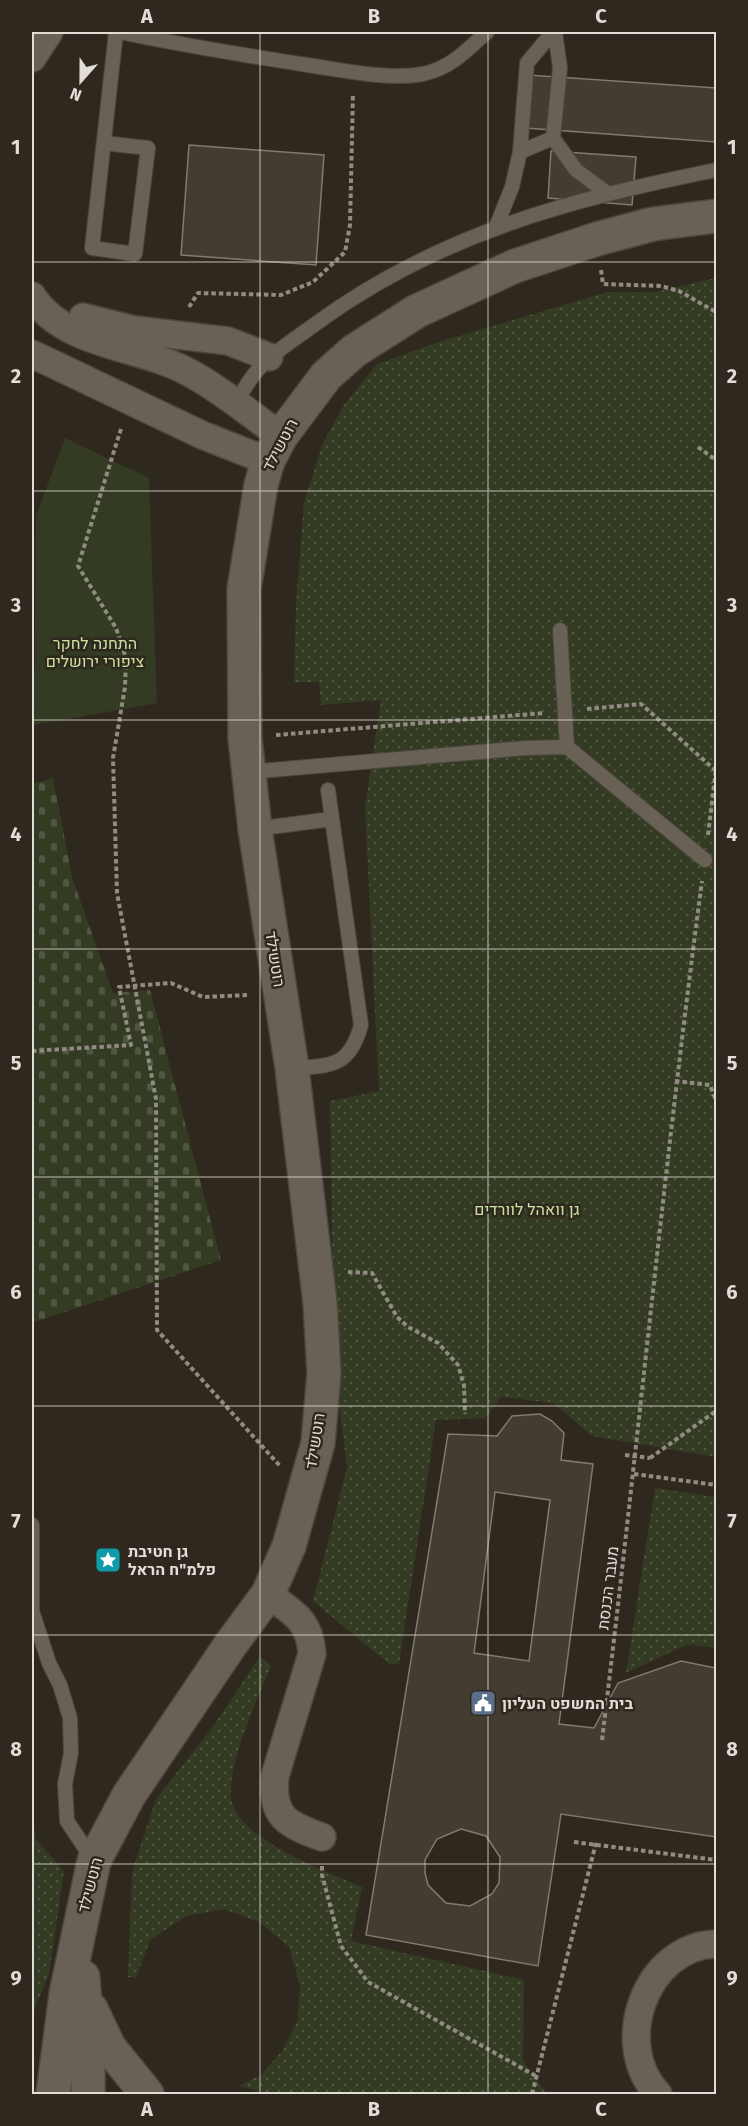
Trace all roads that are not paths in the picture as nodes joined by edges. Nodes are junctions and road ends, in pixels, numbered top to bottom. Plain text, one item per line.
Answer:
1 (49, 32) edge
2 (116, 32) edge
3 (120, 32) edge
4 (487, 32) edge
5 (554, 32) edge
6 (32, 58) edge
7 (553, 138) junction
8 (104, 143) junction
9 (520, 152) junction
10 (717, 170) edge
11 (607, 193) junction
12 (717, 216) edge
13 (496, 227) junction
14 (32, 296) edge
15 (32, 354) edge
16 (268, 357) junction
17 (236, 404) junction
18 (274, 449) junction
19 (560, 630) dead end
20 (567, 747) junction
21 (248, 772) junction
22 (328, 790) dead end
23 (332, 819) junction
24 (255, 829) junction
25 (705, 860) road end
26 (292, 1068) junction
27 (32, 1525) edge
28 (268, 1594) junction
29 (322, 1836) road end
30 (94, 1861) junction
31 (79, 1927) junction
32 (717, 1944) edge
33 (84, 1996) junction
34 (63, 2022) junction
35 (32, 2069) edge
36 (53, 2094) edge
37 (88, 2094) edge
38 (147, 2094) edge
39 (658, 2094) edge

1 - 6 street
2 - 8 lane
3 - 4 lane
5 - 7 lane
5 - 9 lane
7 - 9 lane
7 - 11 lane
8 - 8 lane
9 - 13 lane
10 - 11 lane
11 - 13 lane
12 - 18 street, רוטשילד
13 - 16 lane
14 - 16 street
14 - 17 street
15 - 18 street
16 - 17 lane
17 - 18 street
18 - 21 street, רוטשילד
19 - 20 lane
20 - 21 lane
20 - 25 lane
21 - 24 street, רוטשילד
22 - 23 lane
23 - 24 lane
23 - 26 lane
24 - 26 street, רוטשילד
26 - 28 street, רוטשילד
27 - 30 lane
28 - 29 street
28 - 30 street, רוטשילד
30 - 31 street, רוטשילד
31 - 33 street, רוטשילד
31 - 34 street, רוטשילד
32 - 39 street
33 - 37 street, רוטשילד
33 - 38 street
34 - 35 street
34 - 36 street, רוטשילד

